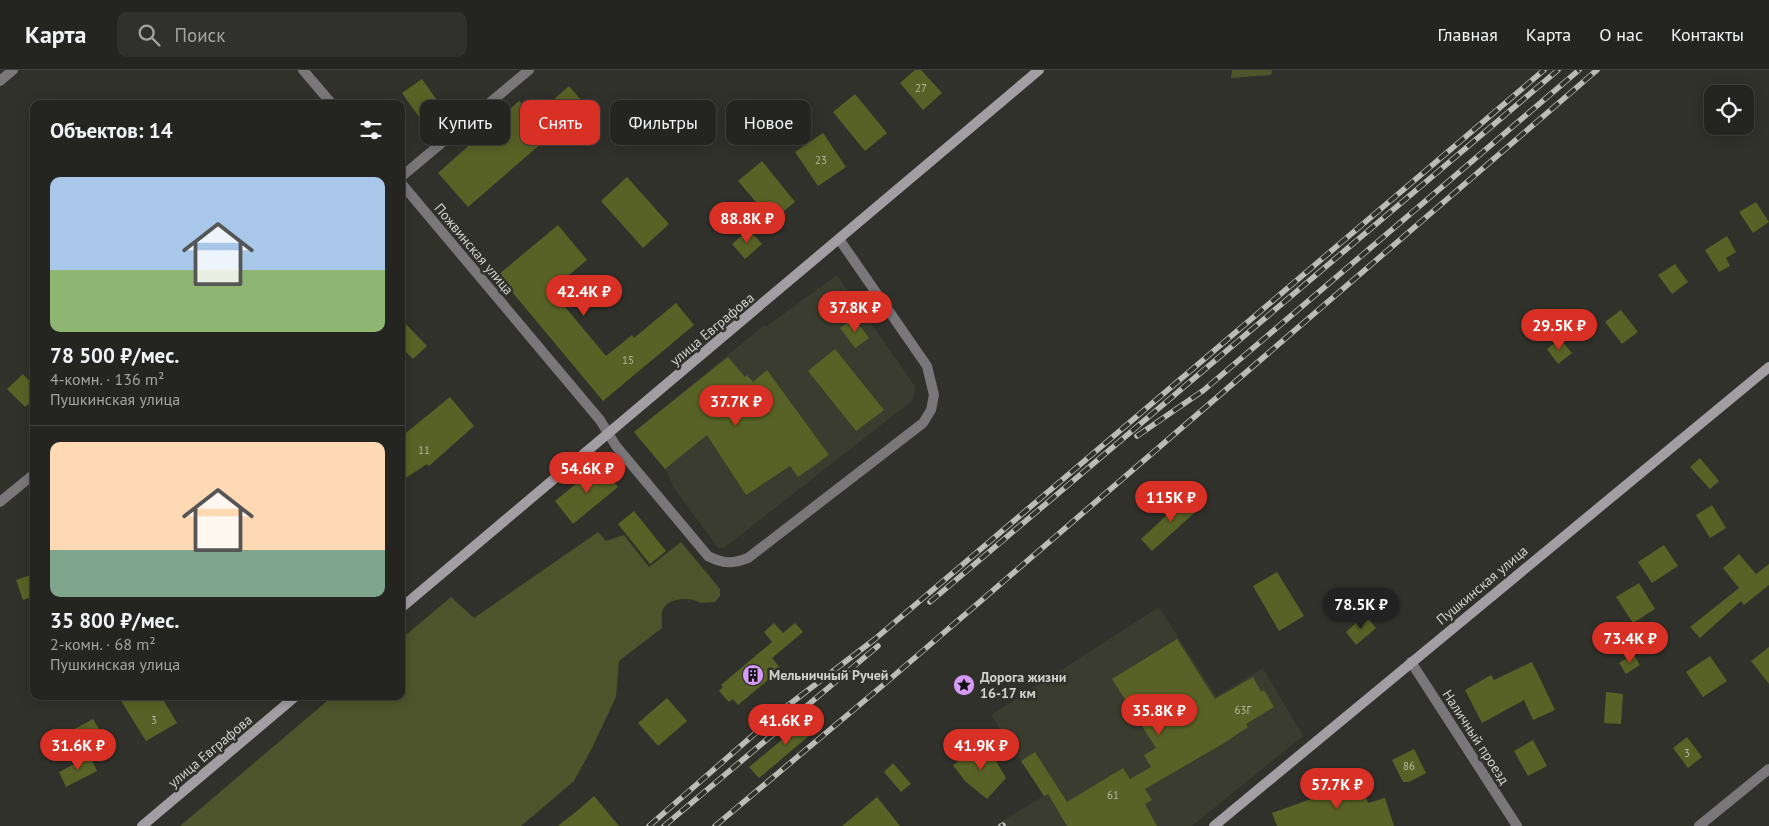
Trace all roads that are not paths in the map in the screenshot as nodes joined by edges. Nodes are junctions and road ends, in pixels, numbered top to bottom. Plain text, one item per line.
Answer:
1 (13, 70) edge
2 (303, 70) edge
3 (529, 70) edge
4 (1039, 70) edge
5 (0, 81) edge
6 (329, 100) edge
7 (405, 174) edge
8 (405, 188) edge
9 (839, 239) junction
10 (1769, 367) edge
11 (608, 434) junction
12 (30, 477) edge
13 (0, 502) edge
14 (405, 605) edge
15 (1411, 662) junction
16 (291, 700) edge
17 (1769, 769) edge
18 (142, 826) edge
19 (1214, 826) edge
20 (1517, 826) edge
21 (1699, 826) edge

1 - 5 street
2 - 6 street
3 - 7 street
4 - 9 street, улица Евграфова
8 - 11 street, Пожвинская улица
9 - 11 street, улица Евграфова
9 - 11 street, Пожвинская улица
10 - 15 street, Пушкинская улица
11 - 14 street, улица Евграфова
12 - 13 street
15 - 19 street, Пушкинская улица
15 - 20 street, Наличный проезд
16 - 18 street, улица Евграфова
17 - 21 street

